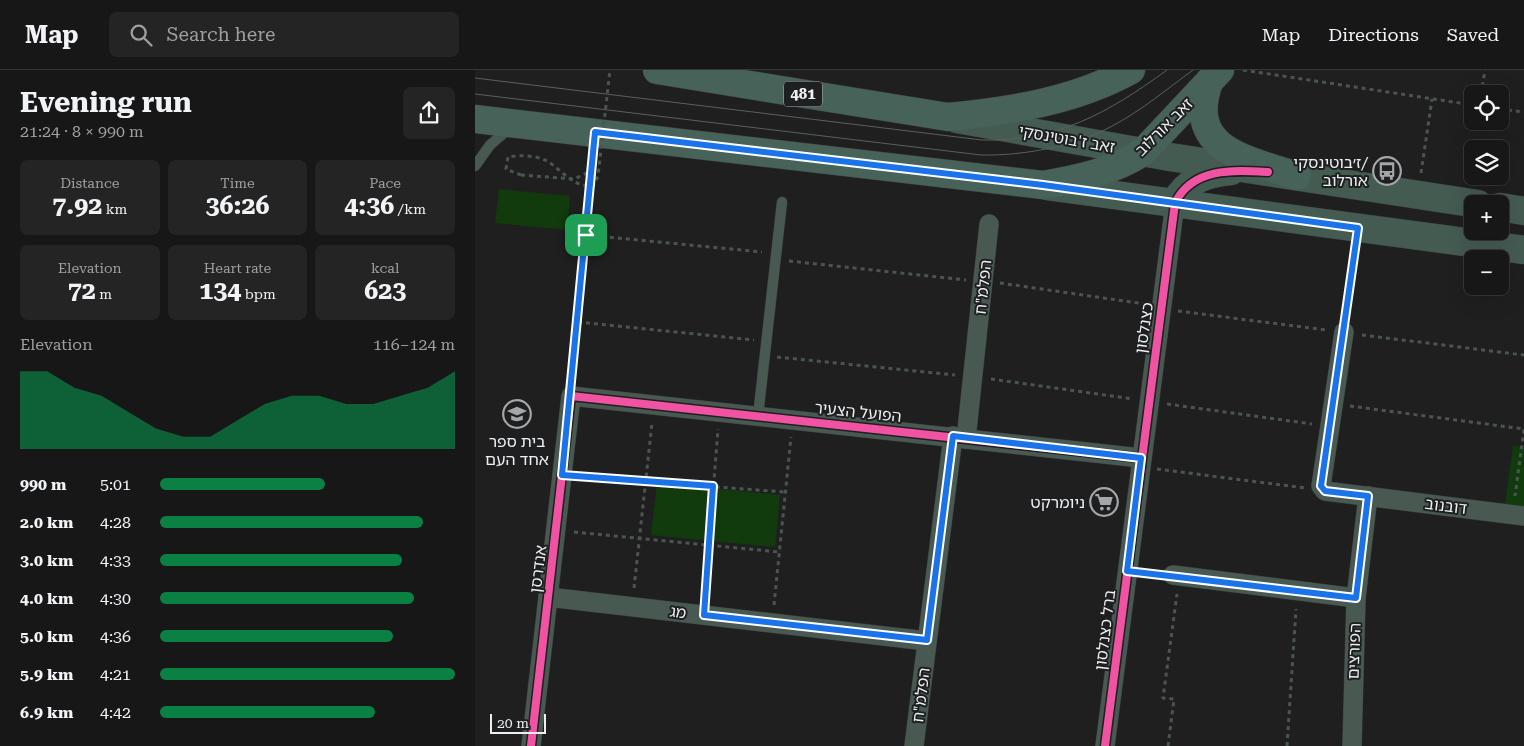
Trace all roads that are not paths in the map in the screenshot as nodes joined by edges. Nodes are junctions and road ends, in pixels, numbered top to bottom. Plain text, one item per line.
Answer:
1 (657, 70) edge
2 (1131, 70) edge
3 (1215, 75) edge
4 (948, 117) junction
5 (475, 118) edge
6 (515, 123) junction
7 (1143, 152) junction
8 (475, 166) edge
9 (1268, 172) junction
10 (1297, 176) junction
11 (1043, 185) junction
12 (782, 202) dead end
13 (1464, 202) edge
14 (1175, 203) junction
15 (1509, 208) edge
16 (1524, 210) edge
17 (989, 224) dead end
18 (1524, 250) edge
19 (1344, 332) road end
20 (571, 396) joint
21 (758, 416) junction
22 (959, 437) junction
23 (1140, 462) junction
24 (1368, 496) junction
25 (1518, 515) edge
26 (1176, 576) road end
27 (548, 597) junction
28 (1356, 598) junction
29 (927, 640) junction
30 (531, 746) edge
31 (915, 746) edge
32 (1105, 746) edge
33 (1351, 746) edge

1 - 4 main road, זאב ז'בוטינסקי / 481
2 - 4 main road, 481
3 - 7 main road, זאב אורלוב
3 - 10 main road
4 - 7 street, זאב ז'בוטינסקי
5 - 6 main road
6 - 8 lane
6 - 11 main road
7 - 9 street, זאב ז'בוטינסקי
7 - 11 main road, זאב אורלוב
9 - 10 street, זאב ז'בוטינסקי
9 - 14 street
10 - 13 street, זאב ז'בוטינסקי
11 - 14 street
12 - 21 lane
14 - 18 street
14 - 23 street, כצנלסון
15 - 16 street
17 - 22 street, הפלמ"ח
19 - 24 street, דובנוב
20 - 21 street, הפועל הצעיר
20 - 27 street, אנדרסן
21 - 22 street, הפועל הצעיר
22 - 23 street, הפועל הצעיר
22 - 29 street, הפלמ"ח
23 - 32 street, ברל כצנלסון
24 - 25 street, דובנוב
24 - 28 street, הפורצים
26 - 28 street
27 - 29 street, מג
27 - 30 street, אנדרסן
28 - 33 street, הפורצים
29 - 31 street, הפלמ"ח

